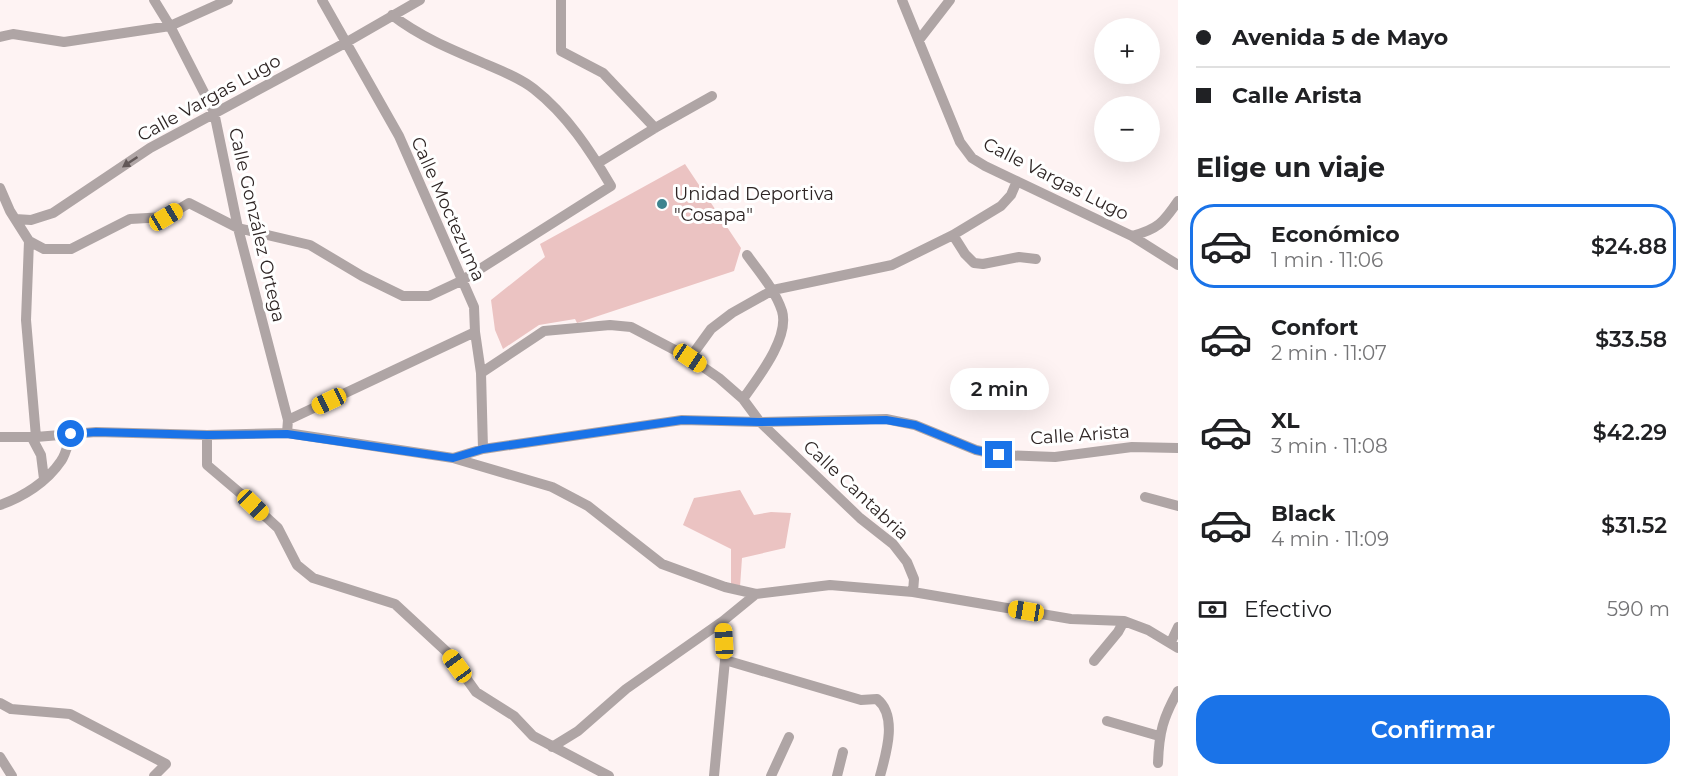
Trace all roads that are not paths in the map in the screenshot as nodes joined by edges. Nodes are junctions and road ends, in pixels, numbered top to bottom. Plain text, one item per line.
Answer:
1 (154, 0) edge
2 (228, 0) edge
3 (322, 0) edge
4 (420, 0) edge
5 (561, 0) edge
6 (902, 0) edge
7 (950, 0) edge
8 (392, 15) junction
9 (170, 26) junction
10 (0, 37) edge
11 (920, 40) junction
12 (347, 42) junction
13 (712, 96) dead end
14 (214, 112) junction
15 (655, 128) junction
16 (598, 163) junction
17 (1017, 181) junction
18 (0, 188) edge
19 (1178, 201) edge
20 (8, 216) edge
21 (238, 228) junction
22 (953, 235) junction
23 (1132, 236) junction
24 (29, 241) junction
25 (747, 255) dead end
26 (1036, 259) dead end
27 (1178, 265) edge
28 (461, 281) junction
29 (772, 290) junction
30 (475, 332) junction
31 (690, 358) junction
32 (481, 373) junction
33 (743, 399) junction
34 (288, 420) junction
35 (760, 422) junction
36 (71, 434) junction
37 (287, 434) junction
38 (207, 435) junction
39 (0, 437) edge
40 (34, 437) junction
41 (1178, 448) edge
42 (483, 449) junction
43 (453, 458) junction
44 (44, 480) junction
45 (1145, 497) dead end
46 (0, 505) edge
47 (1178, 506) edge
48 (913, 592) junction
49 (756, 594) junction
50 (723, 621) junction
51 (1124, 621) junction
52 (1178, 627) edge
53 (1174, 645) edge
54 (725, 660) junction
55 (1094, 662) dead end
56 (1178, 691) edge
57 (0, 703) edge
58 (1107, 721) dead end
59 (1159, 736) junction
60 (789, 737) dead end
61 (552, 747) junction
62 (843, 752) dead end
63 (0, 757) edge
64 (1158, 763) dead end
65 (586, 770) edge
66 (12, 776) edge
67 (154, 776) edge
68 (609, 776) edge
69 (714, 776) edge
70 (771, 776) edge
71 (837, 776) edge
72 (880, 776) edge

1 - 9 street, Calle González Ortega
2 - 9 street
3 - 12 street, Calle Moctezuma
4 - 8 street, Calle Vargas Lugo
5 - 15 street
6 - 11 street, Calle Vargas Lugo
7 - 11 street
8 - 12 street, Calle Vargas Lugo
8 - 16 street
9 - 10 street
9 - 14 street, Calle González Ortega
11 - 17 street, Calle Vargas Lugo
12 - 14 street, Calle Vargas Lugo
12 - 28 street, Calle Moctezuma
13 - 15 street
14 -> 20 street, Calle Vargas Lugo
14 - 21 street, Calle González Ortega
15 - 16 street
16 - 28 street
17 - 22 street
17 - 23 street, Calle Vargas Lugo
18 - 20 street
19 - 23 street
20 - 24 street
21 - 24 street
21 - 28 street
21 - 34 street, Calle González Ortega
22 - 26 street
22 - 29 street
23 - 27 street, Calle Vargas Lugo
24 - 40 street
25 - 29 street
28 - 30 street, Calle Moctezuma
29 - 31 street
29 - 33 street
30 - 32 street, Calle Moctezuma
30 - 34 street
31 - 32 street, Calle Cantabria
31 - 33 street, Calle Cantabria
32 - 42 street, Calle Moctezuma
33 - 35 street, Calle Cantabria
34 - 37 street, Calle González Ortega
35 - 41 street, Calle Arista
35 - 42 street, Calle Arista
35 - 48 street, Calle Cantabria
36 - 38 street
36 - 40 street
36 - 44 street
37 - 38 street
37 - 43 street
38 - 61 street
39 - 40 street
40 - 44 street
42 - 43 street, Calle Arista
43 - 49 street
44 - 46 street
45 - 47 street
48 - 49 street
48 - 51 street
49 - 50 street
50 - 54 street
50 - 61 street
51 - 53 street
51 - 55 street
52 - 53 street
54 - 69 street
54 - 72 street
56 - 59 street
57 - 67 street
58 - 59 street
59 - 64 street
60 - 70 street
61 - 65 street
62 - 71 street
63 - 66 street
65 - 68 street

